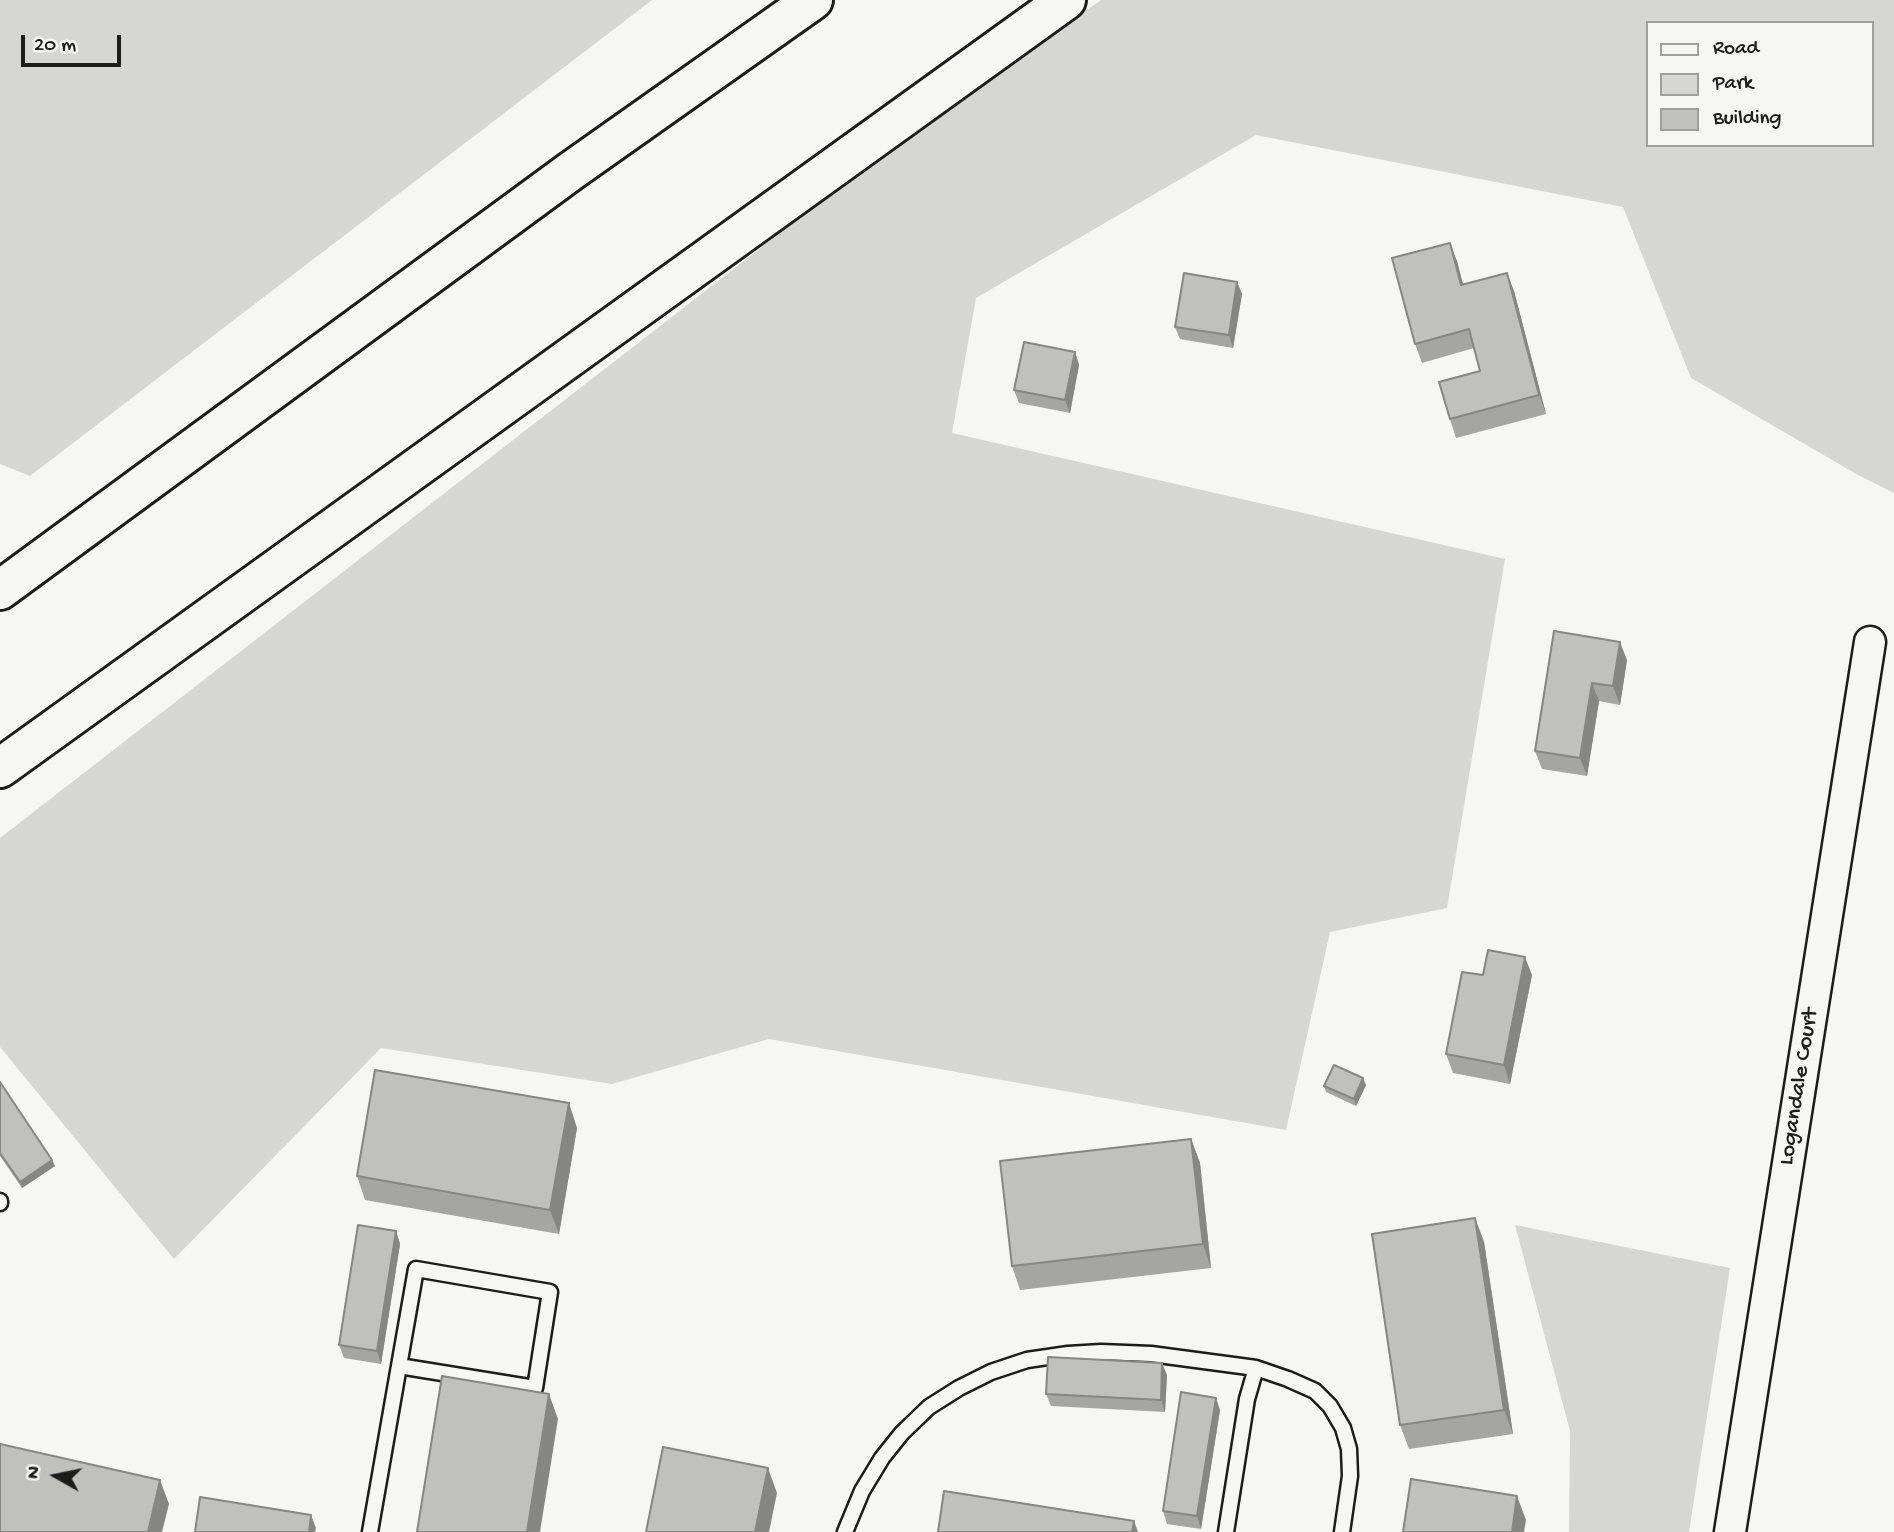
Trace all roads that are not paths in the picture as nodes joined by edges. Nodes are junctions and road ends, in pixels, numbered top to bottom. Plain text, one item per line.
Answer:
1 (813, 0) edge
2 (1066, 0) edge
3 (0, 590) edge
4 (1870, 642) dead end
5 (0, 768) edge
6 (399, 1366) junction
7 (1256, 1368) junction
8 (370, 1532) edge
9 (845, 1532) edge
10 (1226, 1532) edge
11 (1342, 1532) edge
12 (1730, 1532) edge

1 - 3 highway
2 - 5 highway
4 - 12 street, Logandale Court
6 - 6 lane
6 - 8 lane
7 - 9 lane
7 - 10 lane
7 - 11 lane

